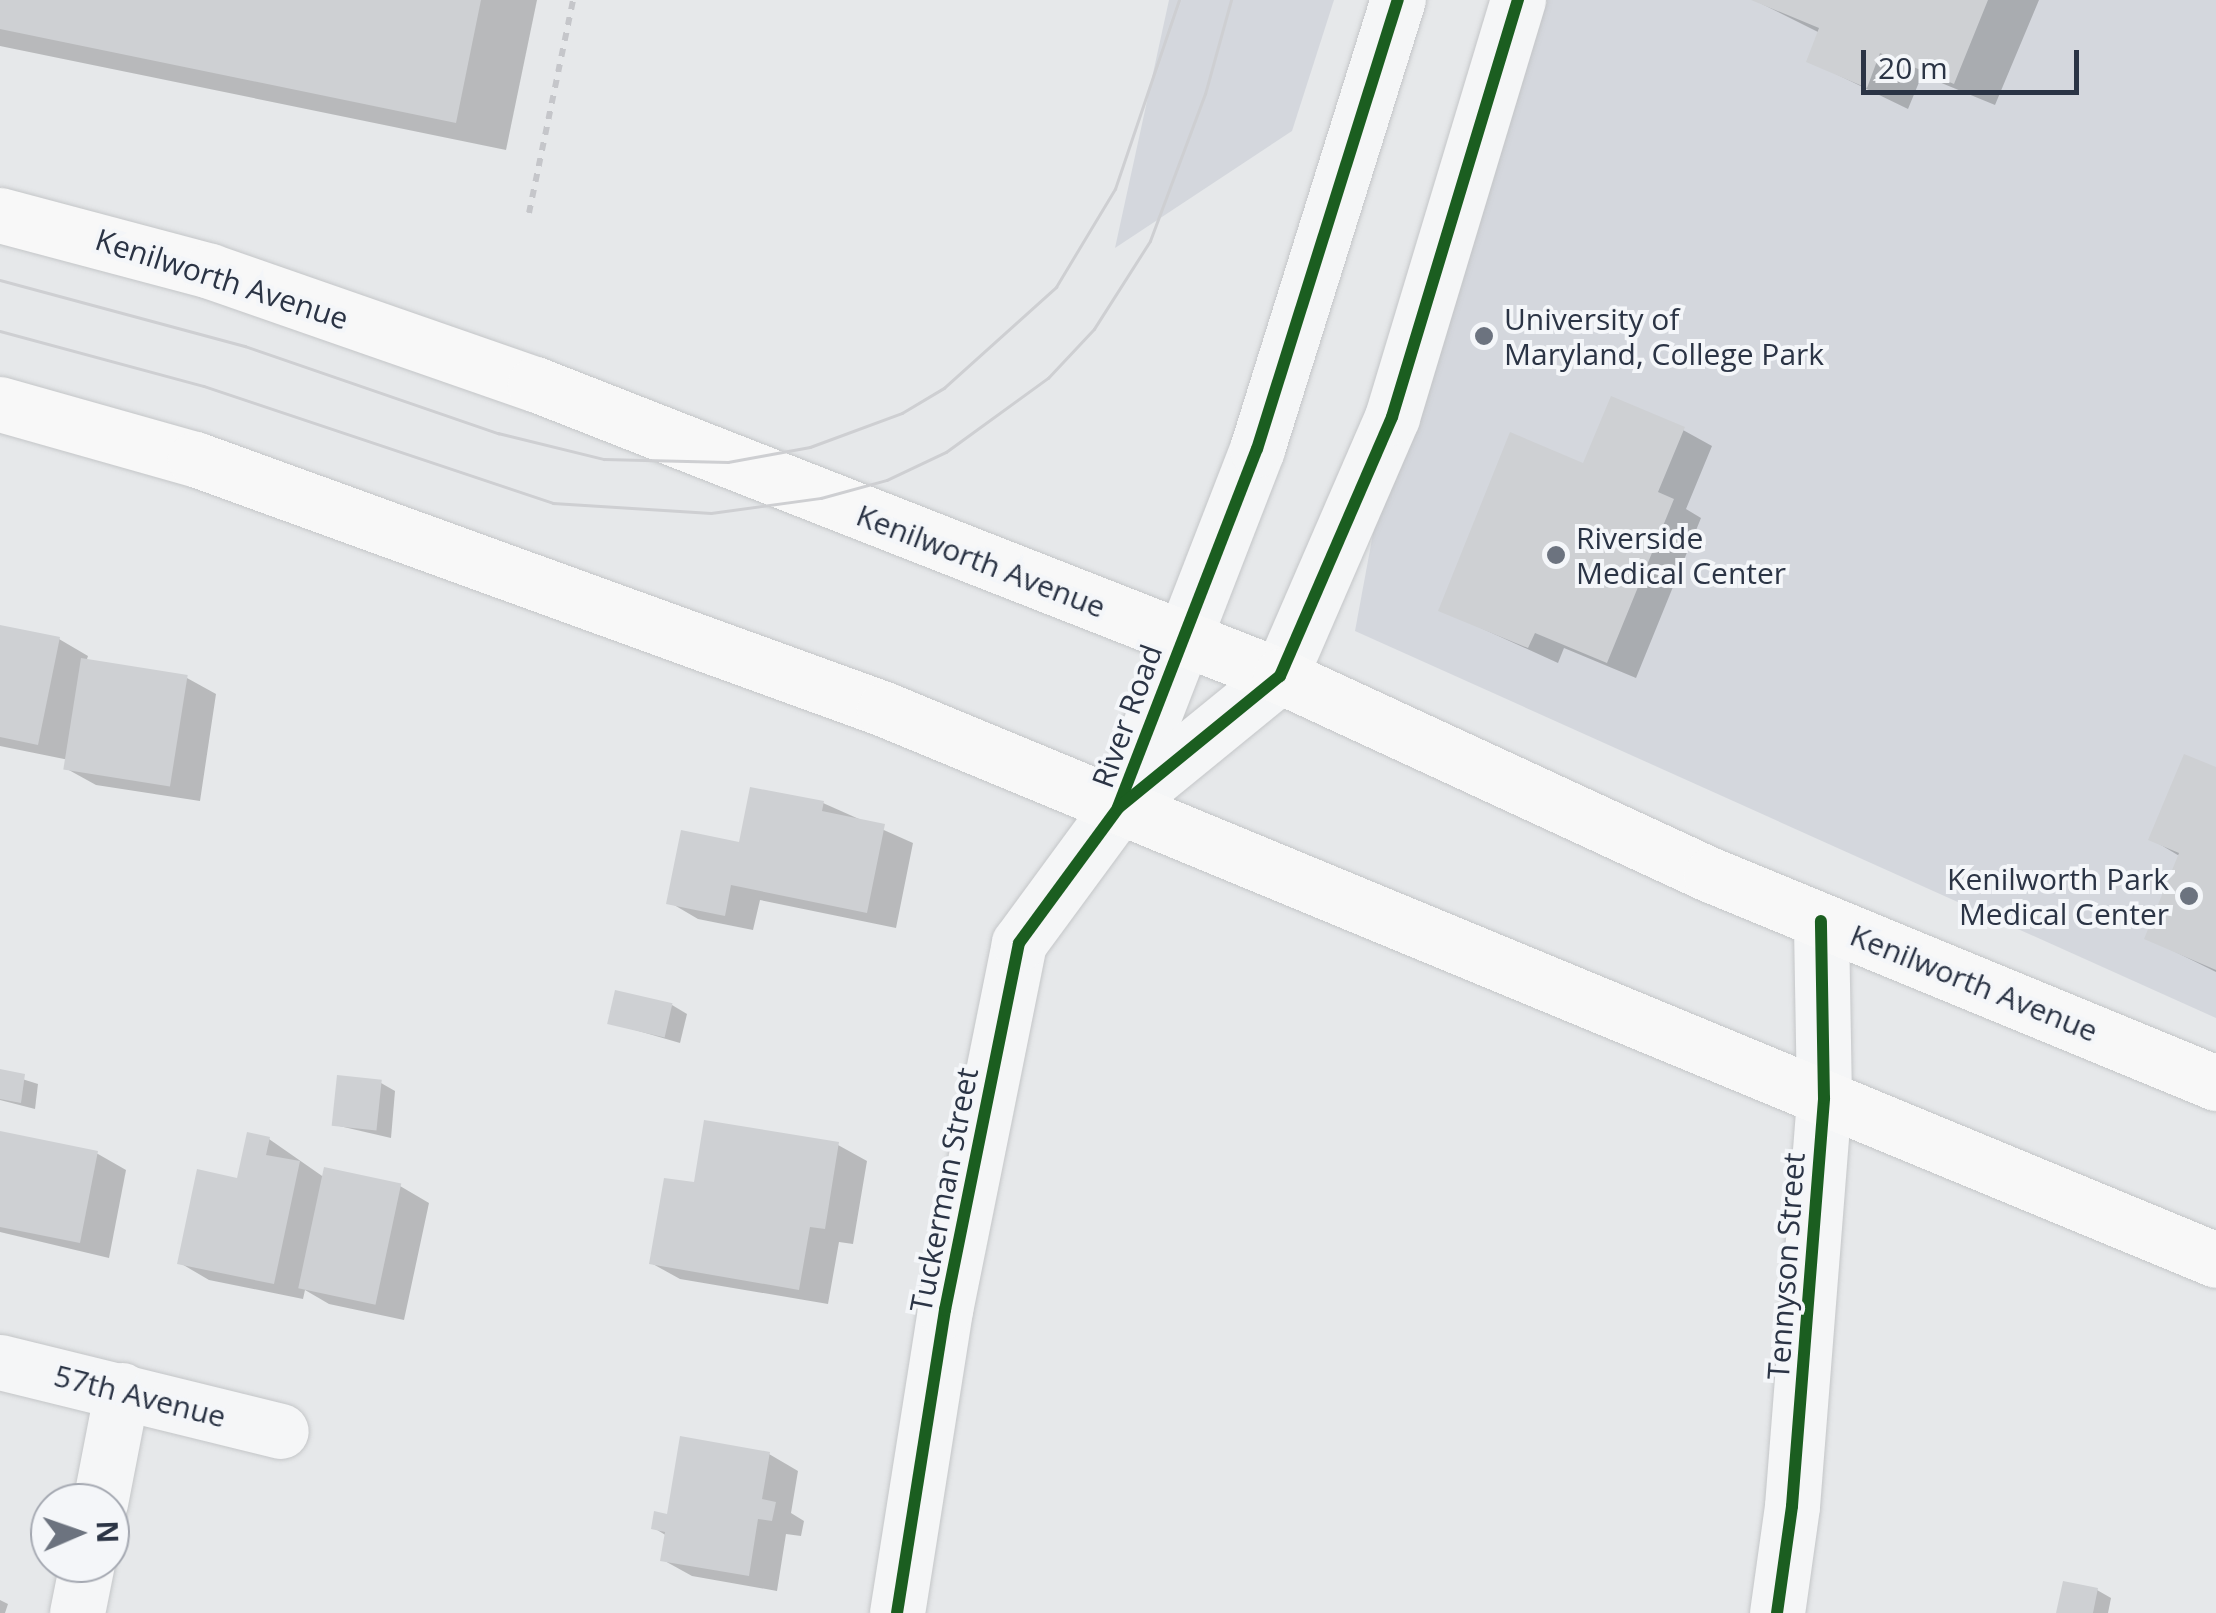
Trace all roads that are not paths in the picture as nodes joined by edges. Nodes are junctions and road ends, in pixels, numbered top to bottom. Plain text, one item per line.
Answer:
1 (1398, 0) edge
2 (1518, 0) edge
3 (0, 215) edge
4 (0, 404) edge
5 (1182, 640) junction
6 (1280, 676) junction
7 (1118, 808) junction
8 (1821, 920) junction
9 (2216, 1083) edge
10 (1824, 1098) junction
11 (2216, 1260) edge
12 (0, 1362) edge
13 (122, 1390) junction
14 (281, 1431) dead end
15 (104, 1483) edge
16 (84, 1583) edge
17 (77, 1613) edge
18 (897, 1613) edge
19 (1777, 1613) edge

1 - 5 street, River Road
2 - 6 street, River Road
3 - 5 main road, Kenilworth Avenue
4 - 7 main road
5 - 6 main road, Kenilworth Avenue
5 - 7 street, River Road
6 - 7 street, River Road
6 - 8 main road, Kenilworth Avenue
7 - 10 main road
7 - 18 street, Tuckerman Street
8 - 9 main road, Kenilworth Avenue
8 - 10 street, Tennyson Street
10 - 11 main road
10 - 19 street, Tennyson Street
12 - 13 street, 57th Avenue
13 - 14 street, 57th Avenue
13 - 15 street
16 - 17 street

